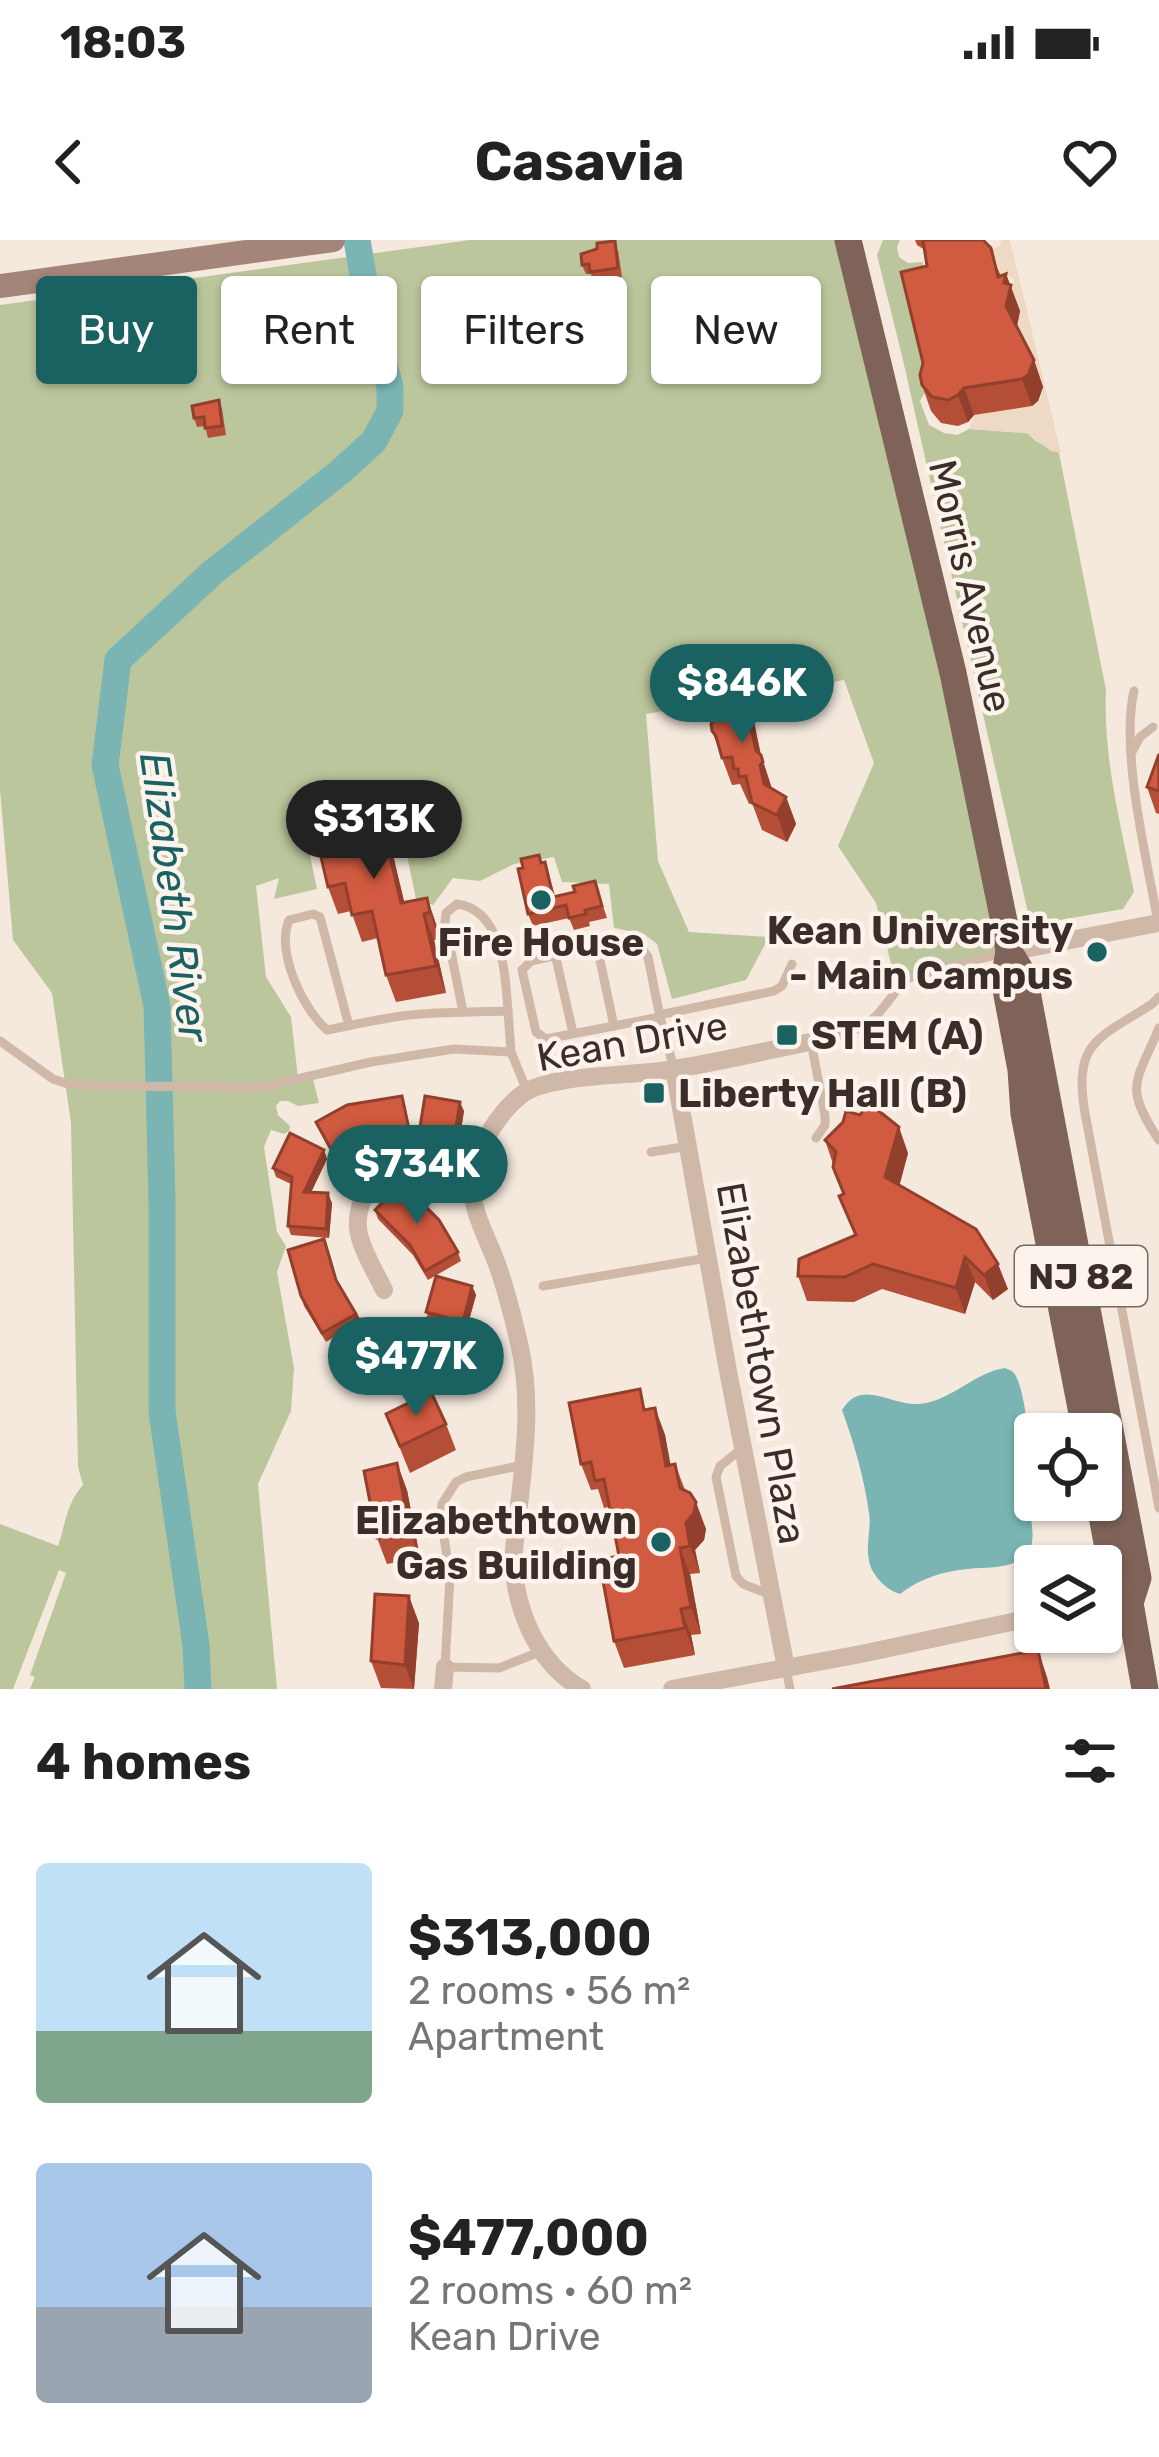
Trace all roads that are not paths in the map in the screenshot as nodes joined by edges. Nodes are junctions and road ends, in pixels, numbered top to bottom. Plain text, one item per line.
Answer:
1 (848, 240) edge
2 (328, 241) edge
3 (0, 286) edge
4 (1134, 692) dead end
5 (1153, 727) dead end
6 (1132, 752) junction
7 (1158, 925) edge
8 (597, 946) junction
9 (1009, 952) junction
10 (555, 954) junction
11 (792, 964) dead end
12 (1159, 997) edge
13 (508, 1011) junction
14 (463, 1012) junction
15 (660, 1016) junction
16 (614, 1025) junction
17 (349, 1026) junction
18 (1159, 1028) edge
19 (573, 1034) junction
20 (0, 1041) edge
21 (811, 1042) junction
22 (511, 1052) junction
23 (674, 1069) junction
24 (527, 1091) junction
25 (816, 1138) dead end
26 (1159, 1140) edge
27 (688, 1146) junction
28 (651, 1152) dead end
29 (472, 1176) junction
30 (707, 1258) junction
31 (543, 1286) dead end
32 (384, 1290) dead end
33 (1082, 1413) edge
34 (744, 1447) junction
35 (523, 1465) junction
36 (1159, 1508) edge
37 (1122, 1592) edge
38 (771, 1594) junction
39 (1130, 1603) junction
40 (1122, 1604) edge
41 (1014, 1621) edge
42 (542, 1651) junction
43 (445, 1667) junction
44 (786, 1668) junction
45 (577, 1688) edge
46 (443, 1689) edge
47 (672, 1689) edge
48 (790, 1689) edge
49 (1145, 1689) edge

1 - 9 main road, Morris Avenue / NJ 82
2 - 3 main road
4 - 6 lane
5 - 6 lane
6 - 7 lane
7 - 9 street
8 - 10 lane
8 - 15 lane
8 - 16 lane
9 - 21 lane, Kean Drive
9 - 33 main road, Morris Avenue / NJ 82
9 - 39 main road, Morris Avenue / NJ 82
10 - 19 lane
10 - 19 lane
11 - 15 lane
12 - 36 lane
13 - 14 lane
13 - 14 lane
13 - 22 lane
14 - 17 lane
15 - 16 lane
15 - 23 lane
16 - 19 lane
17 - 17 lane
18 - 26 lane
20 - 22 lane
21 - 23 street, Kean Drive
21 - 25 lane
22 - 24 lane
23 - 24 street, Kean Drive
23 - 27 street, Elizabethtown Plaza
24 - 29 street, Kean Drive
27 - 28 lane
27 - 30 street, Elizabethtown Plaza
29 - 32 street
29 - 35 street
30 - 31 lane
30 - 34 street, Elizabethtown Plaza
34 - 38 street, Elizabethtown Plaza
34 - 38 lane
35 - 42 street
35 - 43 lane
37 - 39 main road, Morris Avenue / NJ 82
38 - 44 street, Elizabethtown Plaza
39 - 40 street
39 - 49 main road, Morris Avenue / NJ 82
41 - 44 street
42 - 43 lane
42 - 45 street
43 - 46 street
44 - 47 street
44 - 48 lane

